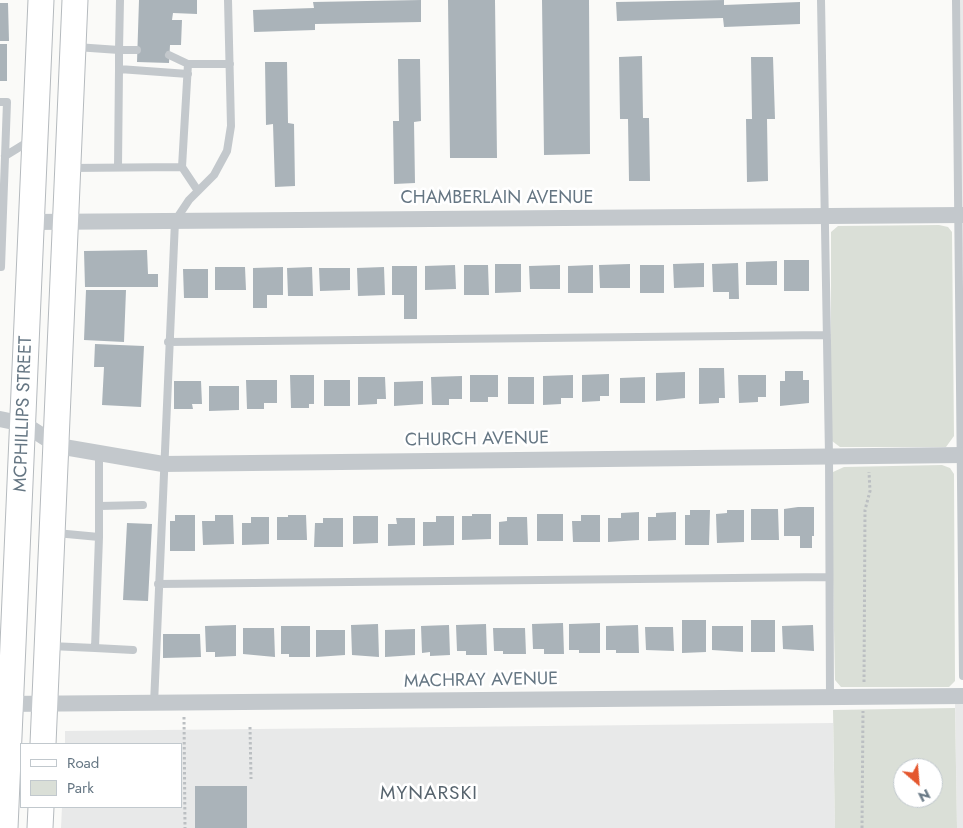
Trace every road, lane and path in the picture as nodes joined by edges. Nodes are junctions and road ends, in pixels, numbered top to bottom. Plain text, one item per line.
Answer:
1 (41, 0) edge
2 (75, 0) edge
3 (120, 0) edge
4 (228, 0) edge
5 (821, 0) edge
6 (956, 0) edge
7 (74, 46) junction
8 (119, 50) junction
9 (137, 50) dead end
10 (169, 55) dead end
11 (188, 64) junction
12 (230, 64) junction
13 (119, 70) junction
14 (188, 74) junction
15 (0, 102) edge
16 (35, 138) junction
17 (5, 156) junction
18 (118, 167) junction
19 (182, 167) junction
20 (69, 168) junction
21 (198, 191) junction
22 (961, 215) edge
23 (825, 217) junction
24 (66, 221) junction
25 (175, 221) junction
26 (32, 222) junction
27 (1, 267) dead end
28 (827, 336) junction
29 (168, 342) junction
30 (0, 419) edge
31 (24, 424) junction
32 (58, 446) junction
33 (99, 453) junction
34 (829, 455) junction
35 (868, 456) junction
36 (962, 456) edge
37 (163, 464) junction
38 (143, 505) dead end
39 (100, 506) junction
40 (54, 533) junction
41 (99, 537) junction
42 (829, 577) junction
43 (158, 584) junction
44 (48, 646) junction
45 (95, 648) junction
46 (133, 650) dead end
47 (864, 673) dead end
48 (963, 676) edge
49 (963, 696) edge
50 (830, 698) junction
51 (6, 704) edge
52 (45, 704) junction
53 (154, 704) junction
54 (184, 704) junction
55 (863, 722) dead end
56 (250, 727) dead end
57 (44, 743) edge
58 (252, 779) dead end
59 (41, 808) edge
60 (6, 828) edge
61 (40, 828) edge
62 (185, 828) edge
63 (862, 828) edge

1 - 16 main road, MCPHILLIPS STREET
2 - 7 main road, MCPHILLIPS STREET
3 - 8 lane
4 - 12 lane
5 - 23 lane
6 - 22 lane
7 - 8 lane
7 - 20 main road, MCPHILLIPS STREET
8 - 9 lane
8 - 13 lane
10 - 11 lane
11 - 12 lane
11 - 14 lane
12 - 21 lane
13 - 14 lane
13 - 18 lane
14 - 19 lane
15 - 17 lane
16 - 17 lane
16 - 26 main road, MCPHILLIPS STREET
17 - 27 lane
18 - 19 lane
18 - 20 lane
19 - 21 lane
20 - 24 main road, MCPHILLIPS STREET
21 - 25 lane
22 - 23 street, CHAMBERLAIN AVENUE
22 - 36 lane
23 - 25 street, CHAMBERLAIN AVENUE
23 - 28 lane
24 - 25 street, CHAMBERLAIN AVENUE
24 - 26 street, CHAMBERLAIN AVENUE
24 - 32 main road, MCPHILLIPS STREET
25 - 29 lane
26 - 31 main road, MCPHILLIPS STREET
28 - 29 lane
28 - 34 lane
29 - 37 lane
30 - 31 street, CHURCH AVENUE
31 - 32 street, CHURCH AVENUE
31 - 51 main road, MCPHILLIPS STREET
32 - 33 street, CHURCH AVENUE
32 - 40 main road, MCPHILLIPS STREET
33 - 37 street, CHURCH AVENUE
33 - 39 lane
34 - 35 street, CHURCH AVENUE
34 - 37 street, CHURCH AVENUE
34 - 42 lane
35 - 36 street, CHURCH AVENUE
35 - 47 path
36 - 48 lane
37 - 43 lane
38 - 39 lane
39 - 41 lane
40 - 41 lane
40 - 44 main road, MCPHILLIPS STREET
41 - 45 lane
42 - 43 lane
42 - 50 lane
43 - 53 lane
44 - 45 lane
44 - 52 main road, MCPHILLIPS STREET
45 - 46 lane
49 - 50 street, MACHRAY AVENUE
50 - 54 street, MACHRAY AVENUE
51 - 52 street, MACHRAY AVENUE
51 - 60 main road, MCPHILLIPS STREET
52 - 53 street, MACHRAY AVENUE
52 - 57 main road, MCPHILLIPS STREET
53 - 54 street, MACHRAY AVENUE
54 - 62 path
55 - 63 path
56 - 58 path
59 - 61 main road

